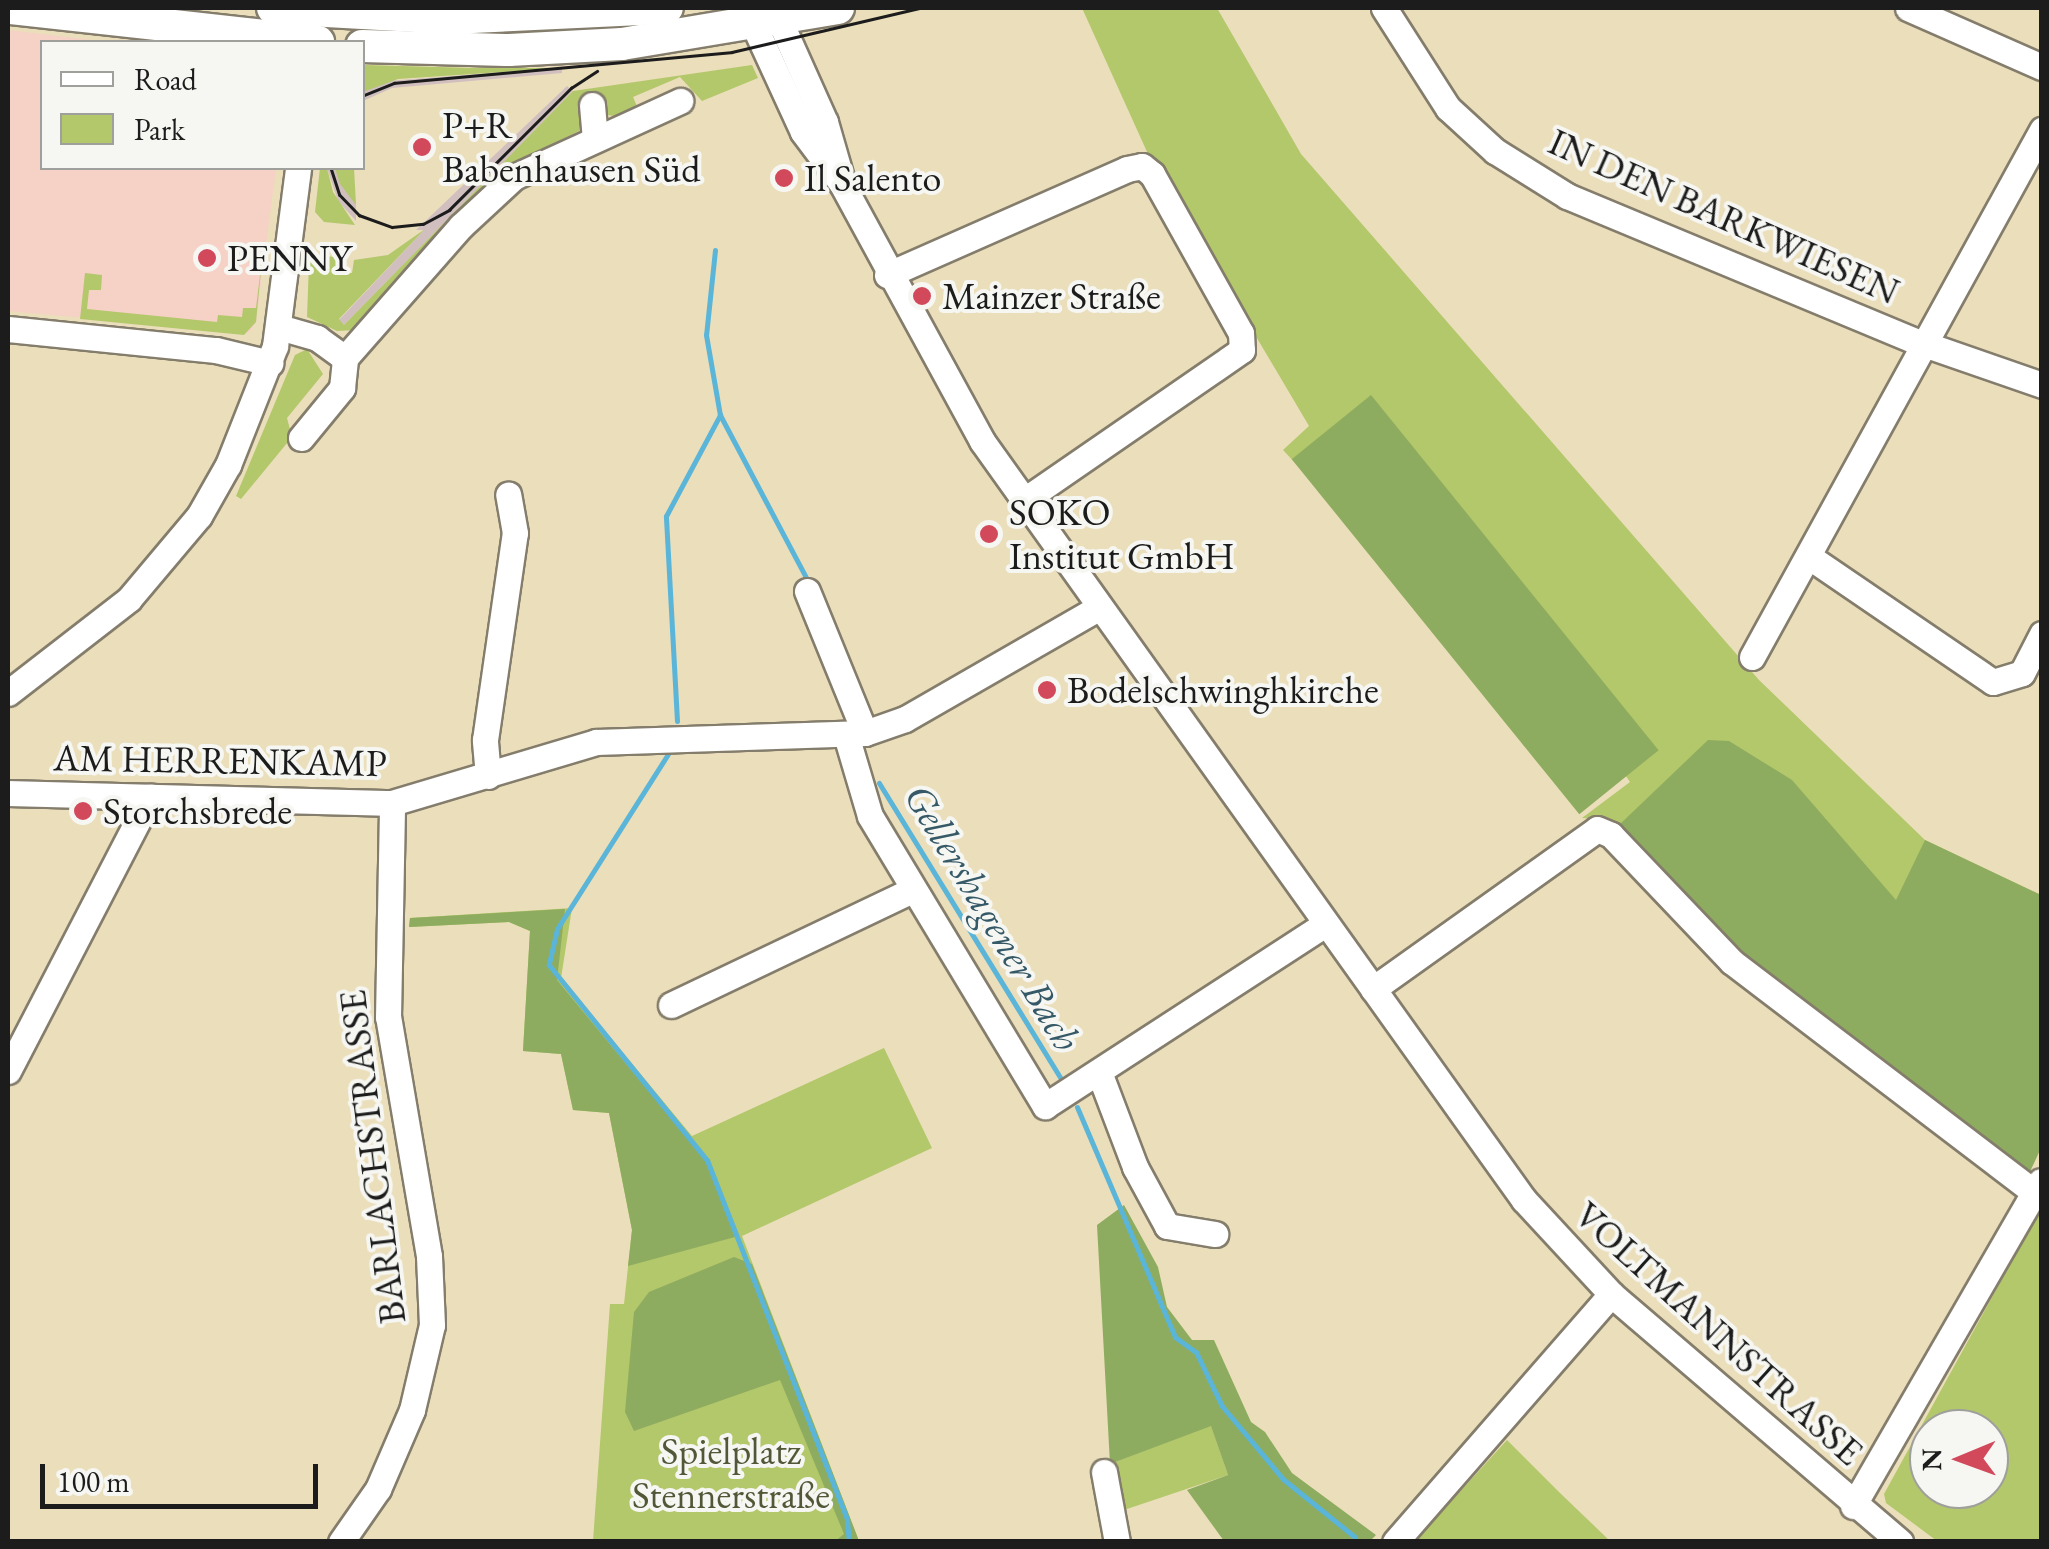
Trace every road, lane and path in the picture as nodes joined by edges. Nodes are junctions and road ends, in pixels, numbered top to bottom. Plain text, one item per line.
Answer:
1 (11, 8) edge
2 (273, 8) edge
3 (664, 8) edge
4 (838, 8) edge
5 (1384, 8) edge
6 (1908, 8) edge
7 (764, 16) edge
8 (317, 35) edge
9 (365, 46) edge
10 (2042, 67) edge
11 (680, 100) dead end
12 (592, 104) dead end
13 (2042, 130) edge
14 (594, 137) junction
15 (298, 170) edge
16 (887, 276) junction
17 (279, 327) junction
18 (8, 329) edge
19 (1922, 343) junction
20 (345, 358) junction
21 (270, 363) junction
22 (2042, 385) edge
23 (301, 438) dead end
24 (508, 495) dead end
25 (1023, 501) junction
26 (1811, 558) junction
27 (807, 591) dead end
28 (1098, 608) junction
29 (2042, 634) edge
30 (1752, 657) dead end
31 (8, 694) edge
32 (855, 734) junction
33 (488, 776) junction
34 (8, 793) edge
35 (150, 797) junction
36 (392, 803) junction
37 (912, 890) junction
38 (1325, 924) junction
39 (1373, 989) junction
40 (671, 1004) dead end
41 (8, 1071) edge
42 (1099, 1072) junction
43 (2038, 1187) edge
44 (1215, 1234) dead end
45 (1611, 1294) junction
46 (1104, 1472) dead end
47 (1853, 1506) junction
48 (341, 1542) edge
49 (1117, 1542) edge
50 (1394, 1542) edge
51 (1900, 1542) edge

1 - 8 main road
2 - 8 main road
3 - 8 main road
4 - 7 main road
5 - 19 street, IN DEN BARKWIESEN
6 - 10 street
7 - 9 main road
7 - 16 street, VOLTMANNSTRASSE
11 - 14 street
12 - 14 street
13 - 19 street
14 - 20 street
15 - 17 street
16 - 25 street, VOLTMANNSTRASSE
16 - 25 street
17 - 20 street
17 - 21 street
18 - 21 street
19 - 22 street, IN DEN BARKWIESEN
19 - 26 street
20 - 23 street
21 - 31 street
24 - 33 street
25 - 28 street, VOLTMANNSTRASSE
26 - 29 street
26 - 30 street
27 - 32 street
28 - 32 street, AM HERRENKAMP
28 - 38 street, VOLTMANNSTRASSE
32 - 33 street, AM HERRENKAMP
32 - 37 street
33 - 36 street, AM HERRENKAMP
34 - 35 street, AM HERRENKAMP
35 - 36 street, AM HERRENKAMP
35 - 41 street
36 - 48 street, BARLACHSTRASSE
37 - 40 street
37 - 42 street
38 - 39 street, VOLTMANNSTRASSE
38 - 42 street
39 - 43 street
39 - 45 street, VOLTMANNSTRASSE
42 - 44 street
43 - 47 street
45 - 47 street, VOLTMANNSTRASSE
45 - 50 street
46 - 49 street
47 - 51 street, VOLTMANNSTRASSE

